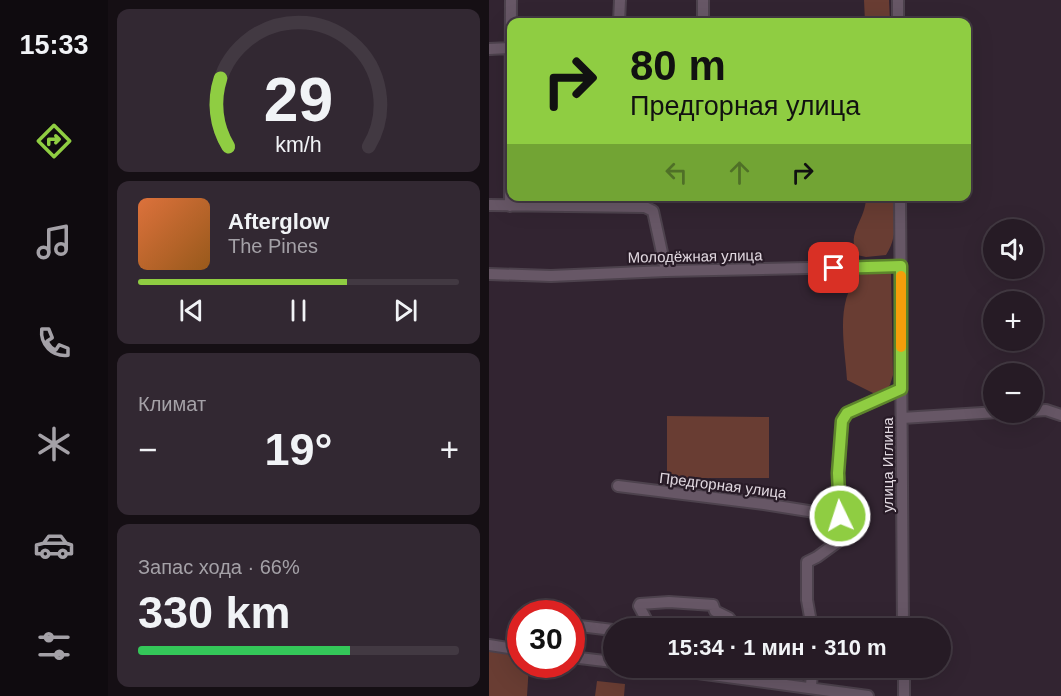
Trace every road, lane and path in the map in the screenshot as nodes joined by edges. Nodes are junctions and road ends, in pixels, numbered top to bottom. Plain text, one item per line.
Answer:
1 (511, 0) edge
2 (620, 0) edge
3 (703, 0) edge
4 (898, 0) edge
5 (511, 18) edge
6 (619, 18) edge
7 (703, 18) edge
8 (898, 18) edge
9 (507, 48) edge
10 (489, 49) edge
11 (510, 201) edge
12 (619, 201) edge
13 (900, 201) edge
14 (489, 205) edge
15 (510, 206) junction
16 (901, 266) junction
17 (666, 271) junction
18 (489, 274) edge
19 (901, 389) junction
20 (1043, 410) edge
21 (983, 413) edge
22 (1061, 415) edge
23 (901, 418) junction
24 (618, 486) dead end
25 (840, 516) junction
26 (645, 618) edge
27 (729, 618) edge
28 (810, 618) edge
29 (903, 618) edge
30 (585, 627) edge
31 (603, 629) edge
32 (489, 645) edge
33 (507, 648) edge
34 (585, 659) edge
35 (603, 661) edge
36 (739, 678) edge
37 (763, 678) edge
38 (812, 678) edge
39 (904, 678) edge
40 (763, 681) junction
41 (811, 688) junction
42 (868, 696) edge
43 (905, 696) edge

1 - 5 street
2 - 6 street
3 - 7 street
4 - 8 street
9 - 10 street
11 - 15 street
12 - 15 street
12 - 17 street
13 - 16 street, улица Иглина
14 - 15 street
16 - 17 street, Молодёжная улица
16 - 19 street, улица Иглина
17 - 18 street, Молодёжная улица
19 - 23 street, улица Иглина
19 - 25 street
20 - 22 street
21 - 23 street
23 - 29 street, улица Иглина
24 - 25 street, Предгорная улица
25 - 28 street
26 - 27 street
30 - 31 street
32 - 33 street
34 - 35 street
36 - 40 street
37 - 40 street
38 - 41 street
39 - 43 street
40 - 41 street
41 - 42 street

